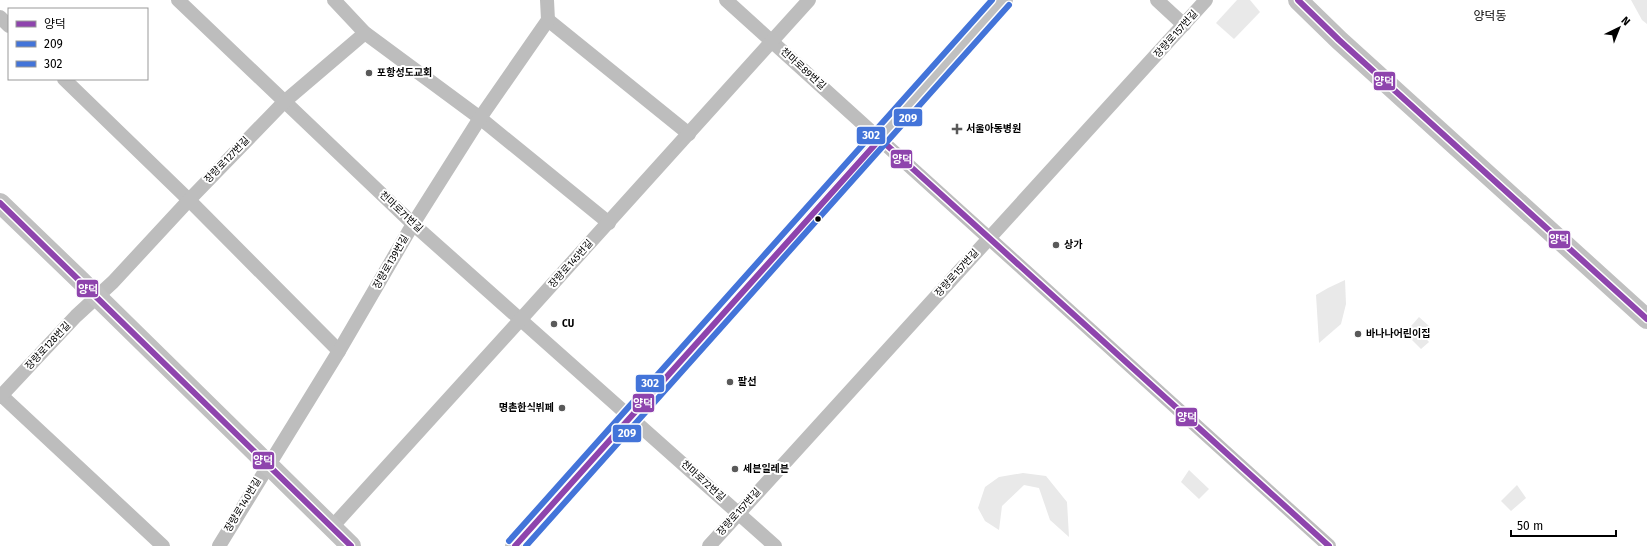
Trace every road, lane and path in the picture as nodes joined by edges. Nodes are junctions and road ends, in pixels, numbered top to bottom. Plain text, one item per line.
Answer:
1 (178, 0) edge
2 (334, 0) edge
3 (547, 0) edge
4 (726, 0) edge
5 (809, 0) edge
6 (1003, 0) edge
7 (1158, 0) edge
8 (1206, 0) edge
9 (1298, 0) edge
10 (0, 17) edge
11 (548, 20) junction
12 (8, 25) edge
13 (1184, 25) junction
14 (365, 33) junction
15 (772, 41) junction
16 (65, 80) edge
17 (284, 102) junction
18 (480, 118) junction
19 (689, 134) junction
20 (880, 139) junction
21 (189, 200) junction
22 (0, 203) edge
23 (609, 223) junction
24 (413, 224) junction
25 (990, 237) junction
26 (97, 296) junction
27 (521, 319) junction
28 (1647, 319) edge
29 (339, 351) junction
30 (0, 395) edge
31 (631, 417) junction
32 (268, 464) junction
33 (739, 513) junction
34 (332, 527) junction
35 (164, 546) edge
36 (219, 546) edge
37 (351, 546) edge
38 (515, 546) edge
39 (709, 546) edge
40 (775, 546) edge
41 (1329, 546) edge

1 - 17 street, 천마로71번길
2 - 14 street
3 - 11 street
4 - 15 street, 천마로89번길
5 - 15 street, 장량로145번길
6 - 20 street
7 - 13 street
8 - 13 street, 장량로157번길
9 - 28 street
10 - 12 street
11 - 18 street, 장량로139번길
11 - 19 street
13 - 25 street, 장량로157번길
14 - 17 street, 장량로127번길
14 - 18 street
15 - 19 street, 장량로145번길
15 - 20 street, 천마로89번길
16 - 21 street
17 - 21 street, 장량로127번길
17 - 24 street, 천마로71번길
18 - 23 street
18 - 24 street, 장량로139번길
19 - 23 street, 장량로145번길
20 - 25 street, 천마로89번길
20 - 31 street
21 - 26 street, 장량로127번길
21 - 29 street
22 - 26 street
23 - 27 street, 장량로145번길
24 - 27 street, 천마로71번길
24 - 29 street, 장량로139번길
25 - 33 street, 장량로157번길
25 - 41 street, 천마로89번길
26 - 30 street, 장량로128번길
26 - 32 street
27 - 31 street, 천마로71번길
27 - 34 street, 장량로145번길
29 - 32 street, 장량로139번길
30 - 35 street
31 - 33 street, 천마로72번길
31 - 38 street
32 - 34 street
32 - 36 street, 장량로140번길
33 - 39 street, 장량로157번길
33 - 40 street, 천마로72번길
34 - 37 street

